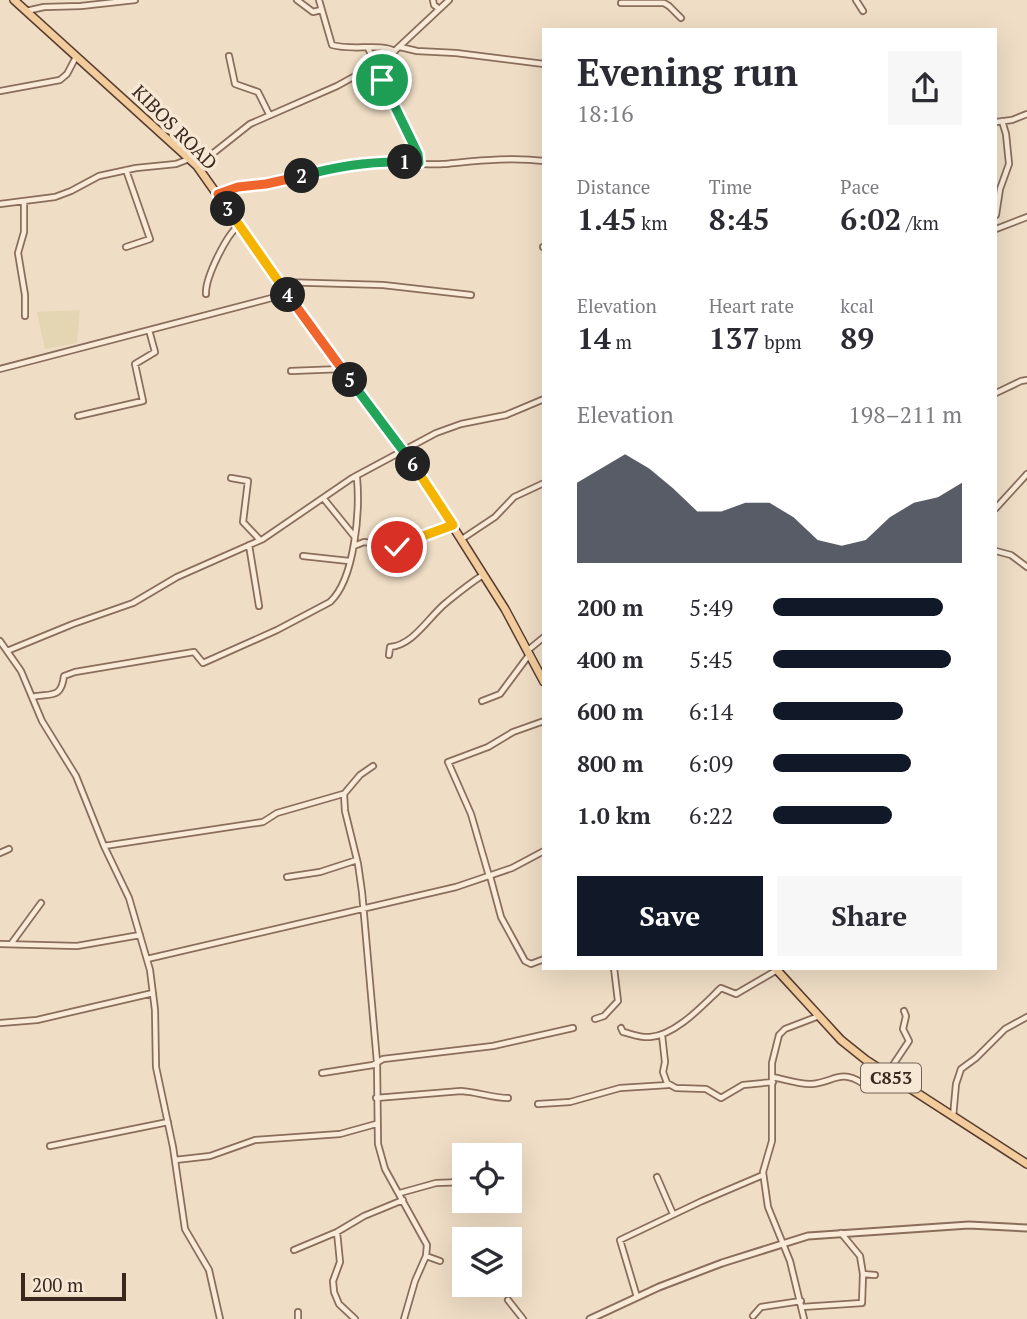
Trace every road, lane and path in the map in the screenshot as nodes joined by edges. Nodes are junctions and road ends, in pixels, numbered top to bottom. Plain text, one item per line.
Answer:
1 (14, 0) edge
2 (135, 0) edge
3 (297, 0) edge
4 (319, 0) edge
5 (433, 0) edge
6 (449, 0) edge
7 (856, 0) edge
8 (647, 1) edge
9 (621, 3) dead end
10 (438, 8) junction
11 (321, 10) junction
12 (26, 11) junction
13 (863, 11) dead end
14 (681, 18) dead end
15 (368, 48) junction
16 (397, 49) junction
17 (76, 56) junction
18 (229, 56) dead end
19 (542, 64) edge
20 (375, 65) junction
21 (0, 91) edge
22 (268, 114) junction
23 (1027, 114) edge
24 (999, 121) edge
25 (189, 159) junction
26 (542, 161) edge
27 (419, 163) junction
28 (197, 166) junction
29 (126, 170) junction
30 (218, 194) junction
31 (24, 201) junction
32 (0, 204) edge
33 (997, 209) edge
34 (1027, 217) edge
35 (239, 225) junction
36 (997, 229) edge
37 (126, 247) dead end
38 (279, 282) junction
39 (206, 294) dead end
40 (288, 294) junction
41 (471, 295) dead end
42 (25, 316) dead end
43 (149, 330) junction
44 (0, 369) edge
45 (342, 369) junction
46 (292, 371) dead end
47 (1027, 380) edge
48 (997, 393) edge
49 (542, 400) edge
50 (78, 416) dead end
51 (404, 449) junction
52 (1027, 474) edge
53 (354, 477) junction
54 (231, 478) dead end
55 (542, 484) edge
56 (324, 499) junction
57 (997, 507) edge
58 (453, 525) junction
59 (354, 536) junction
60 (462, 539) junction
61 (260, 540) junction
62 (249, 545) junction
63 (353, 547) junction
64 (997, 551) edge
65 (303, 556) dead end
66 (349, 561) junction
67 (1027, 567) edge
68 (484, 575) junction
69 (259, 606) dead end
70 (542, 640) edge
71 (0, 641) edge
72 (7, 651) junction
73 (528, 653) junction
74 (389, 655) dead end
75 (542, 678) edge
76 (32, 697) junction
77 (482, 701) dead end
78 (542, 722) edge
79 (373, 766) dead end
80 (344, 794) junction
81 (104, 846) junction
82 (9, 849) dead end
83 (542, 852) edge
84 (0, 853) edge
85 (357, 860) junction
86 (489, 876) junction
87 (287, 877) dead end
88 (41, 904) dead end
89 (363, 911) junction
90 (140, 935) junction
91 (0, 944) edge
92 (10, 944) junction
93 (147, 959) junction
94 (542, 961) edge
95 (614, 970) edge
96 (774, 970) edge
97 (777, 970) edge
98 (153, 993) junction
99 (904, 1011) dead end
100 (818, 1016) junction
101 (1027, 1017) edge
102 (595, 1019) dead end
103 (0, 1023) edge
104 (573, 1028) dead end
105 (621, 1028) dead end
106 (662, 1035) junction
107 (377, 1062) junction
108 (876, 1067) junction
109 (322, 1073) dead end
110 (887, 1074) junction
111 (773, 1079) junction
112 (670, 1085) junction
113 (376, 1098) junction
114 (508, 1098) dead end
115 (538, 1104) dead end
116 (953, 1118) junction
117 (168, 1122) junction
118 (376, 1124) junction
119 (50, 1146) dead end
120 (175, 1160) junction
121 (1027, 1164) edge
122 (763, 1175) junction
123 (657, 1177) dead end
124 (452, 1182) edge
125 (400, 1193) junction
126 (403, 1200) junction
127 (673, 1214) junction
128 (1027, 1228) edge
129 (337, 1232) junction
130 (841, 1232) junction
131 (783, 1242) junction
132 (294, 1250) dead end
133 (426, 1256) junction
134 (440, 1261) dead end
135 (863, 1274) junction
136 (875, 1275) dead end
137 (637, 1297) junction
138 (508, 1300) dead end
139 (802, 1304) junction
140 (298, 1312) dead end
141 (753, 1316) dead end
142 (220, 1319) edge
143 (298, 1319) edge
144 (355, 1319) edge
145 (404, 1319) edge
146 (523, 1319) edge
147 (590, 1319) edge
148 (804, 1319) edge

1 - 12 main road, KIBOS ROAD
2 - 12 street
3 - 11 street
4 - 11 street
5 - 10 street
6 - 10 street
7 - 13 street
8 - 9 street
8 - 14 street
10 - 16 street
11 - 15 street
12 - 17 main road, KIBOS ROAD
15 - 16 street
15 - 20 street
16 - 19 street
16 - 20 street
17 - 21 street
17 - 25 main road, KIBOS ROAD
18 - 22 street
20 - 22 street
20 - 27 street
22 - 28 street
23 - 24 street
24 - 33 street
25 - 28 main road, KIBOS ROAD
25 - 29 street
26 - 27 street
27 - 30 street
28 - 30 main road, KIBOS ROAD
29 - 31 street
29 - 37 street
30 - 35 main road, KIBOS ROAD
31 - 32 street
31 - 42 street
34 - 36 street
35 - 38 main road, KIBOS ROAD
35 - 39 street
38 - 40 main road, KIBOS ROAD
38 - 41 street
40 - 43 street
40 - 45 main road, KIBOS ROAD
43 - 44 street
43 - 50 street
45 - 46 street
45 - 51 main road, KIBOS ROAD
47 - 48 street
49 - 51 street
51 - 53 street
51 - 58 main road, KIBOS ROAD
52 - 57 street
53 - 56 street
53 - 59 street
54 - 61 street
55 - 60 street
56 - 59 street
56 - 61 street
58 - 60 main road, KIBOS ROAD
58 - 63 street
59 - 63 street
60 - 68 main road, KIBOS ROAD
61 - 62 street
62 - 69 street
62 - 72 street
63 - 66 street
64 - 67 street
65 - 66 street
66 - 76 street
68 - 73 main road, KIBOS ROAD
68 - 74 street
70 - 73 street
71 - 72 street
72 - 76 street
73 - 75 main road, KIBOS ROAD
73 - 77 street
76 - 81 street
78 - 86 street
79 - 80 street
80 - 81 street
80 - 85 street
81 - 90 street
82 - 84 street
83 - 86 street
85 - 87 street
85 - 89 street
86 - 89 street
86 - 94 street
88 - 92 street
89 - 93 street
89 - 107 street
90 - 92 street
90 - 93 street
91 - 92 street
93 - 98 street
95 - 102 street
96 - 106 street
97 - 100 main road, C853
98 - 103 street
98 - 117 street
99 - 110 street
100 - 108 main road, C853
100 - 111 street
101 - 116 street
104 - 107 street
105 - 106 street
106 - 112 street
107 - 109 street
107 - 113 street
108 - 110 main road, C853
108 - 111 street
110 - 116 main road, C853
111 - 112 street
111 - 122 street
112 - 115 street
113 - 114 street
113 - 118 street
116 - 121 main road, C853
117 - 119 street
117 - 120 street
118 - 120 street
118 - 125 street
120 - 142 street
122 - 127 street
122 - 131 street
123 - 127 street
124 - 125 street
125 - 126 street
126 - 129 street
126 - 133 street
127 - 137 street
128 - 130 street
129 - 132 street
129 - 144 street
130 - 131 street
130 - 135 street
131 - 137 street
131 - 139 street
133 - 134 street
133 - 145 street
135 - 136 street
135 - 139 street
137 - 147 street
138 - 146 street
139 - 141 street
139 - 148 street
140 - 143 street

